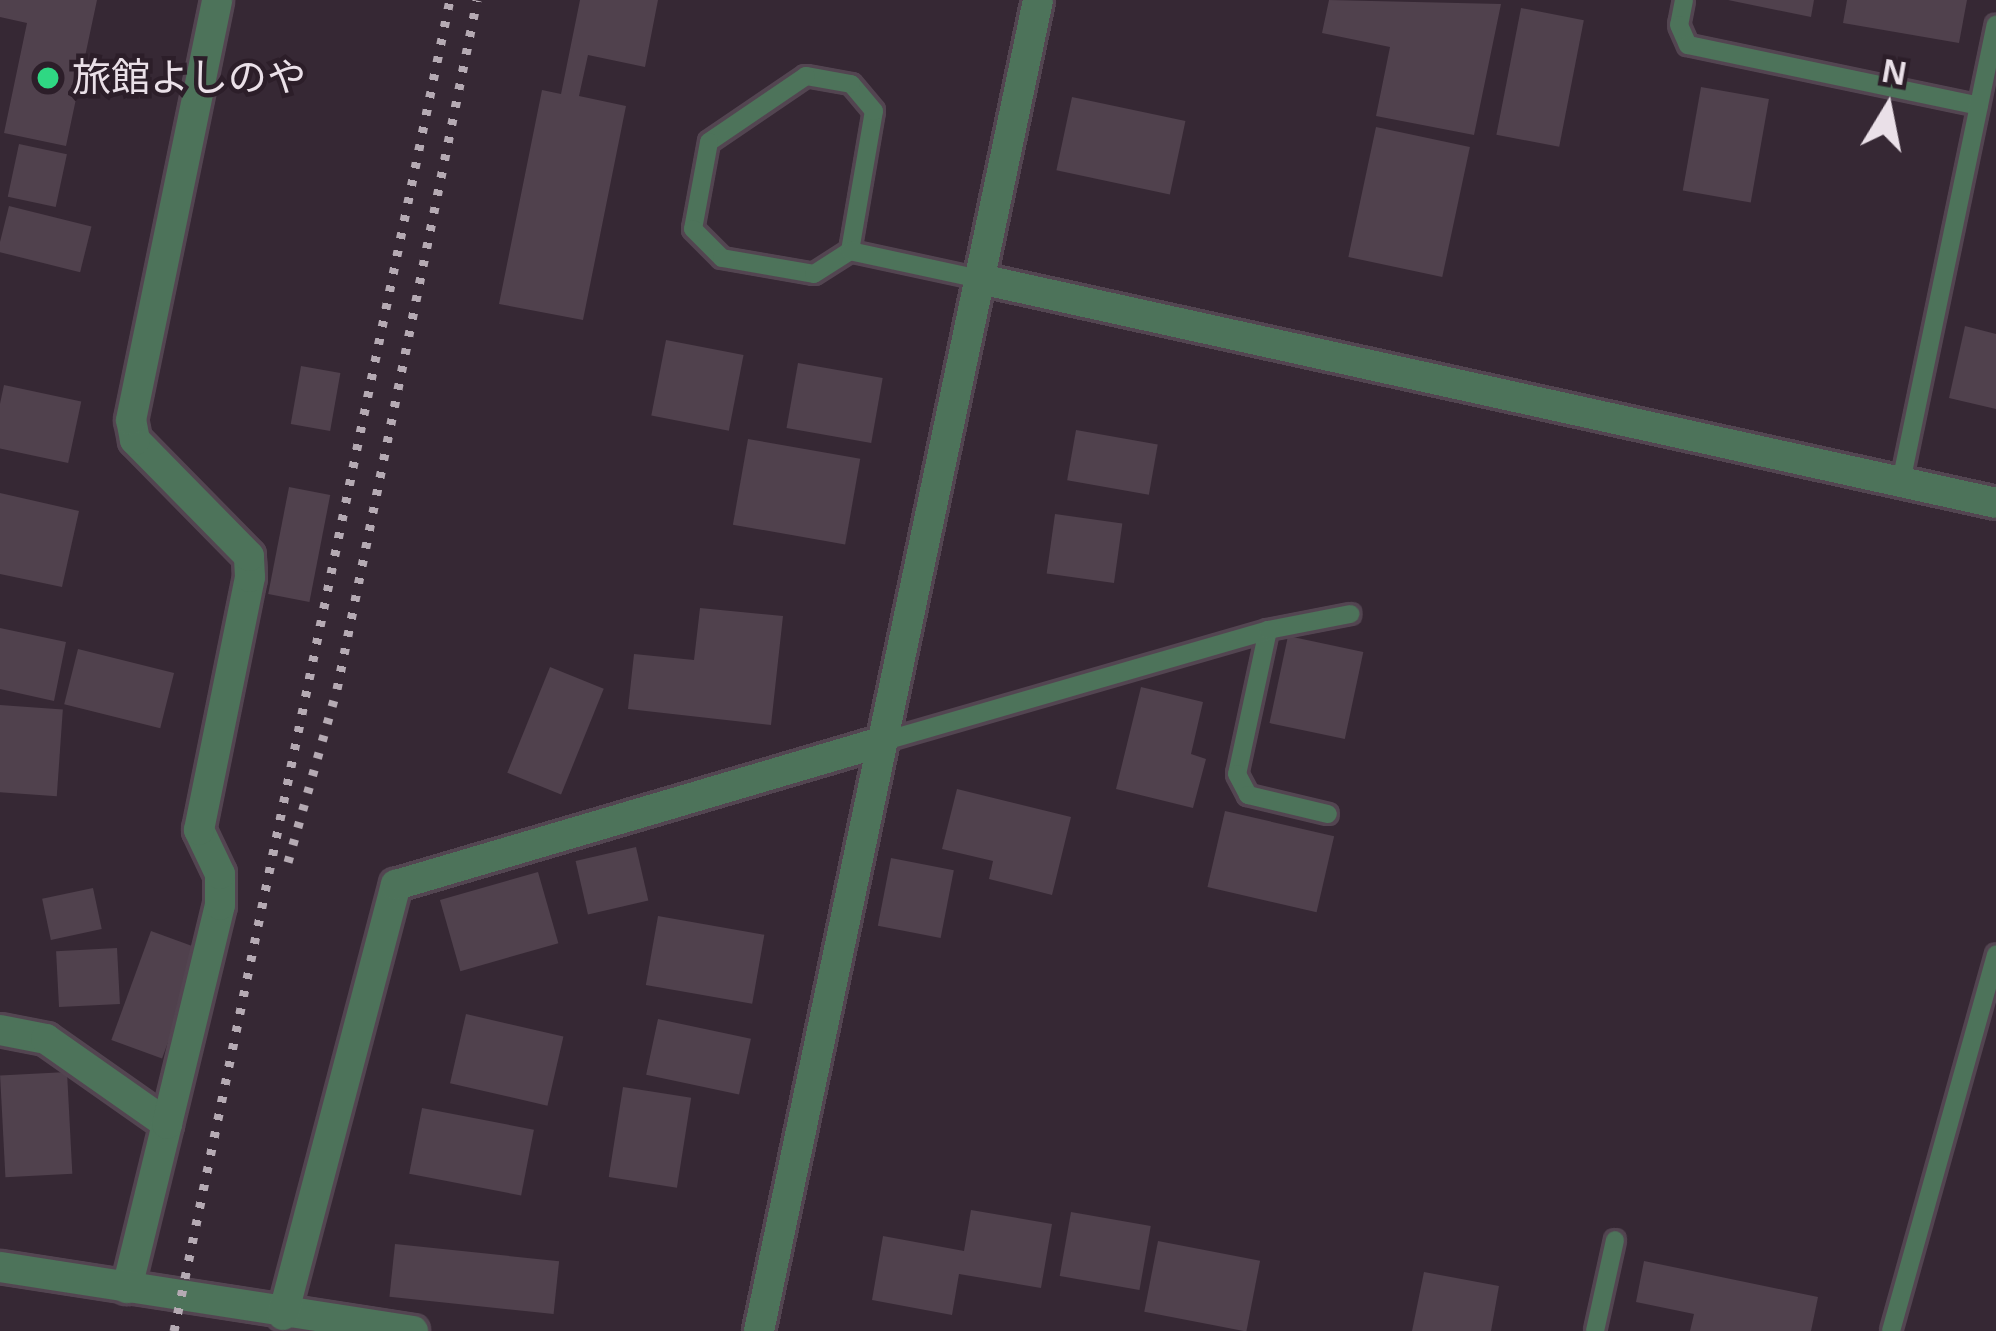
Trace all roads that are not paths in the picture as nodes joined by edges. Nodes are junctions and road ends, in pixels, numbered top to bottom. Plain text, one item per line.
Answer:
1 (217, 0) edge
2 (1038, 0) edge
3 (1684, 0) edge
4 (1996, 25) edge
5 (1978, 106) junction
6 (850, 251) junction
7 (980, 279) junction
8 (1901, 482) junction
9 (1996, 502) edge
10 (1350, 614) dead end
11 (1268, 630) junction
12 (880, 742) junction
13 (1328, 814) dead end
14 (1996, 954) edge
15 (0, 1030) edge
16 (167, 1124) junction
17 (1615, 1240) dead end
18 (0, 1268) edge
19 (127, 1288) junction
20 (284, 1323) edge
21 (413, 1331) edge
22 (758, 1331) edge
23 (1595, 1331) edge
24 (1891, 1331) edge

1 - 16 street
2 - 7 street
3 - 5 lane
4 - 5 lane
5 - 8 lane
6 - 6 lane
6 - 7 lane
7 - 8 street
7 - 12 street
8 - 9 street
10 - 11 lane
11 - 12 lane
11 - 13 lane
12 - 20 street
12 - 22 street
14 - 24 lane
15 - 16 street
16 - 19 street
17 - 23 lane
18 - 19 street
19 - 20 street
20 - 21 street

